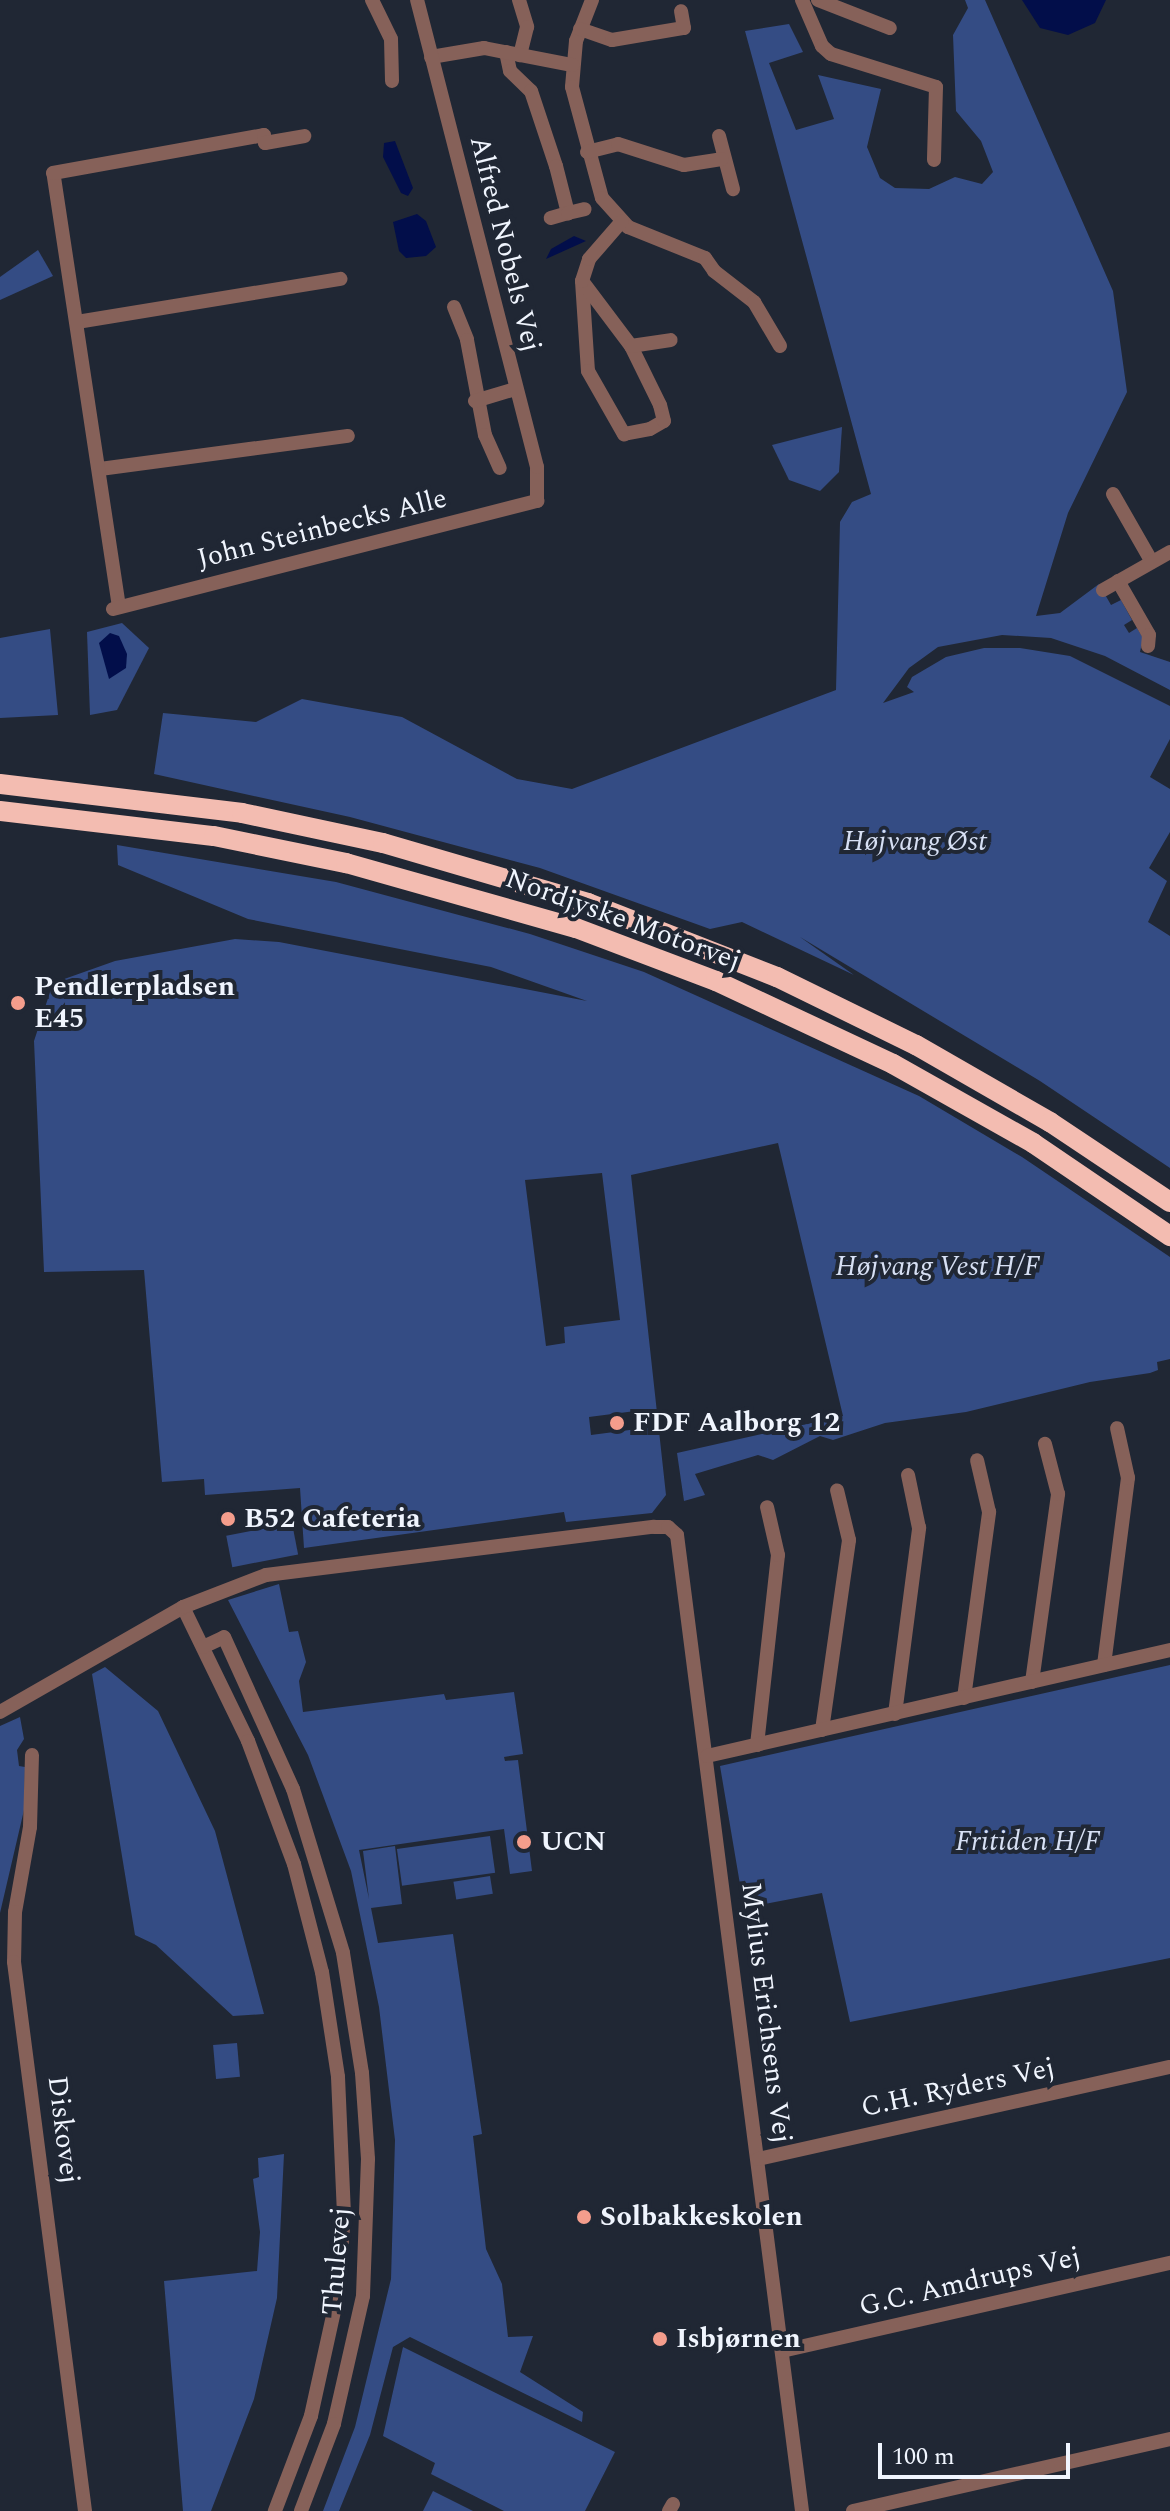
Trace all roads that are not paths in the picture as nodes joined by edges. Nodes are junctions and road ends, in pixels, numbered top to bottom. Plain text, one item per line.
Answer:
1 (372, 0) edge
2 (417, 0) edge
3 (519, 0) edge
4 (592, 0) edge
5 (802, 0) edge
6 (818, 0) edge
7 (681, 11) dead end
8 (890, 28) dead end
9 (580, 29) junction
10 (513, 53) junction
11 (431, 57) junction
12 (572, 65) junction
13 (392, 81) dead end
14 (304, 136) dead end
15 (719, 136) dead end
16 (587, 152) junction
17 (722, 159) junction
18 (934, 160) dead end
19 (733, 189) dead end
20 (585, 209) dead end
21 (568, 213) junction
22 (551, 218) dead end
23 (622, 221) junction
24 (341, 279) dead end
25 (582, 281) junction
26 (454, 307) dead end
27 (77, 322) junction
28 (671, 340) dead end
29 (631, 346) junction
30 (780, 346) dead end
31 (515, 389) junction
32 (475, 401) junction
33 (348, 436) dead end
34 (500, 468) dead end
35 (100, 469) junction
36 (1113, 494) dead end
37 (537, 501) joint
38 (1170, 552) edge
39 (1152, 562) junction
40 (1118, 581) junction
41 (1103, 590) dead end
42 (1148, 646) dead end
43 (0, 784) edge
44 (0, 811) edge
45 (0, 826) edge
46 (487, 900) junction
47 (1170, 1202) edge
48 (1170, 1236) edge
49 (1117, 1428) dead end
50 (1045, 1444) dead end
51 (977, 1460) dead end
52 (908, 1475) dead end
53 (837, 1490) dead end
54 (767, 1507) dead end
55 (183, 1607) junction
56 (203, 1647) junction
57 (1170, 1650) edge
58 (1104, 1665) junction
59 (1032, 1682) junction
60 (964, 1698) junction
61 (0, 1712) edge
62 (895, 1714) junction
63 (822, 1730) junction
64 (275, 1743) junction
65 (757, 1745) junction
66 (253, 1753) junction
67 (32, 1755) dead end
68 (707, 1756) junction
69 (321, 1872) junction
70 (298, 1879) junction
71 (353, 2007) junction
72 (329, 2011) junction
73 (1170, 2067) edge
74 (758, 2159) junction
75 (1170, 2263) edge
76 (782, 2351) junction
77 (1170, 2439) edge
78 (85, 2511) edge
79 (275, 2511) edge
80 (301, 2511) edge
81 (802, 2511) edge
82 (853, 2511) edge

1 - 13 street
2 - 11 street, Alfred Nobels Vej
3 - 10 street
4 - 9 street
5 - 18 street
6 - 8 street
7 - 9 street
9 - 12 street
10 - 11 street
10 - 12 street
10 - 21 street
11 - 31 street, Alfred Nobels Vej
12 - 16 street
14 - 27 street, John Steinbecks Alle
15 - 17 street
16 - 17 street
16 - 23 street
17 - 19 street
20 - 21 street
21 - 22 street
23 - 25 street
23 - 30 street
24 - 27 street
25 - 29 street
25 - 29 street
26 - 32 street
27 - 35 street, John Steinbecks Alle
28 - 29 street
31 - 32 street
31 - 37 street, Alfred Nobels Vej
32 - 34 street
33 - 35 street
35 - 37 street, John Steinbecks Alle
36 - 39 street
38 - 39 street
39 - 40 street
40 - 41 street
40 - 42 street
43 - 47 highway, Nordjyske Motorvej
44 - 46 highway, Nordjyske Motorvej
45 - 46 highway
46 - 48 highway, Nordjyske Motorvej
49 - 58 street
50 - 59 street
51 - 60 street
52 - 62 street
53 - 63 street
54 - 65 street
55 - 56 street, Thulevej
55 - 61 street
55 - 68 street, Mylius Erichsens Vej
56 - 64 street, Thulevej
56 - 66 street, Thulevej
57 - 58 street
58 - 59 street
59 - 60 street
60 - 62 street
62 - 63 street
63 - 65 street
64 - 66 street
64 - 69 street, Thulevej
65 - 68 street
66 - 70 street, Thulevej
67 - 78 street, Diskovej
68 - 74 street, Mylius Erichsens Vej
69 - 70 street
69 - 71 street, Thulevej
70 - 72 street, Thulevej
71 - 72 street
71 - 80 street, Thulevej
72 - 79 street, Thulevej
73 - 74 street, C.H. Ryders Vej
74 - 76 street, Mylius Erichsens Vej
75 - 76 street, G.C. Amdrups Vej
76 - 81 street, Mylius Erichsens Vej
77 - 82 street

